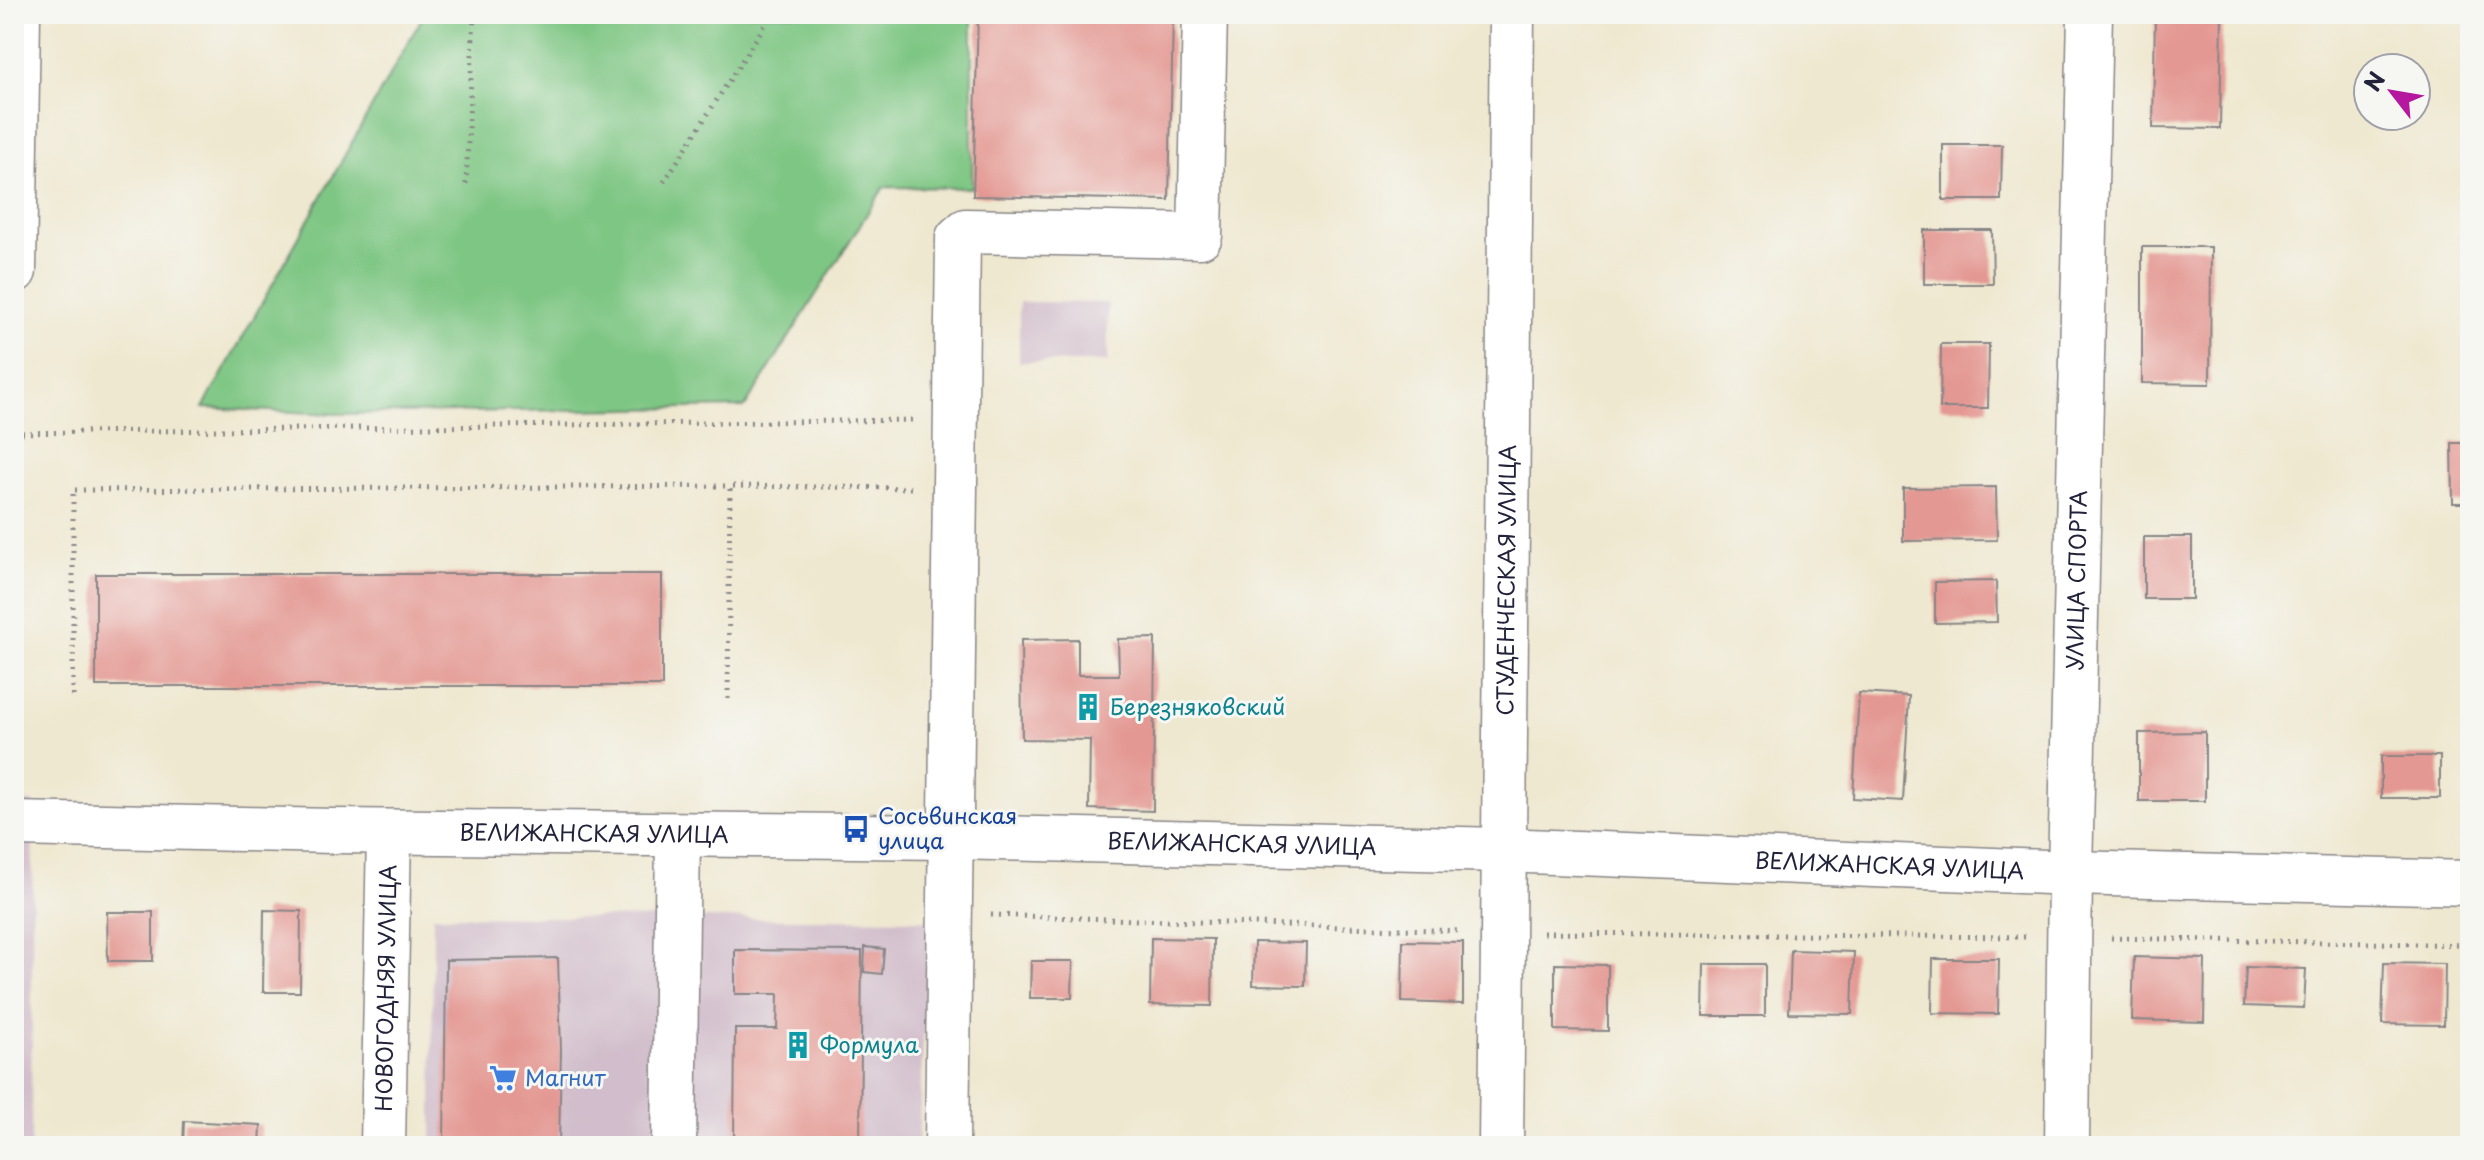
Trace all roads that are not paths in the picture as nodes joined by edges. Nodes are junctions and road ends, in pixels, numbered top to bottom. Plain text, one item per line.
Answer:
1 (18, 14) edge
2 (1205, 14) edge
3 (1512, 14) edge
4 (2090, 14) edge
5 (14, 271) edge
6 (14, 824) edge
7 (389, 832) junction
8 (678, 835) junction
9 (951, 837) junction
10 (1503, 850) junction
11 (2070, 873) junction
12 (2470, 883) edge
13 (383, 1146) edge
14 (674, 1146) edge
15 (947, 1146) edge
16 (1501, 1146) edge
17 (2067, 1146) edge

1 - 5 street
2 - 9 street
3 - 10 street, СТУДЕНЧЕСКАЯ УЛИЦА
4 - 11 street, УЛИЦА СПОРТА
6 - 7 street, ВЕЛИЖАНСКАЯ УЛИЦА
7 - 8 street, ВЕЛИЖАНСКАЯ УЛИЦА
7 - 13 street, НОВОГОДНЯЯ УЛИЦА
8 - 9 street, ВЕЛИЖАНСКАЯ УЛИЦА
8 - 14 street
9 - 10 street, ВЕЛИЖАНСКАЯ УЛИЦА
9 - 15 street
10 - 11 street, ВЕЛИЖАНСКАЯ УЛИЦА
10 - 16 street, СТУДЕНЧЕСКАЯ УЛИЦА
11 - 12 street, ВЕЛИЖАНСКАЯ УЛИЦА
11 - 17 street, УЛИЦА СПОРТА

